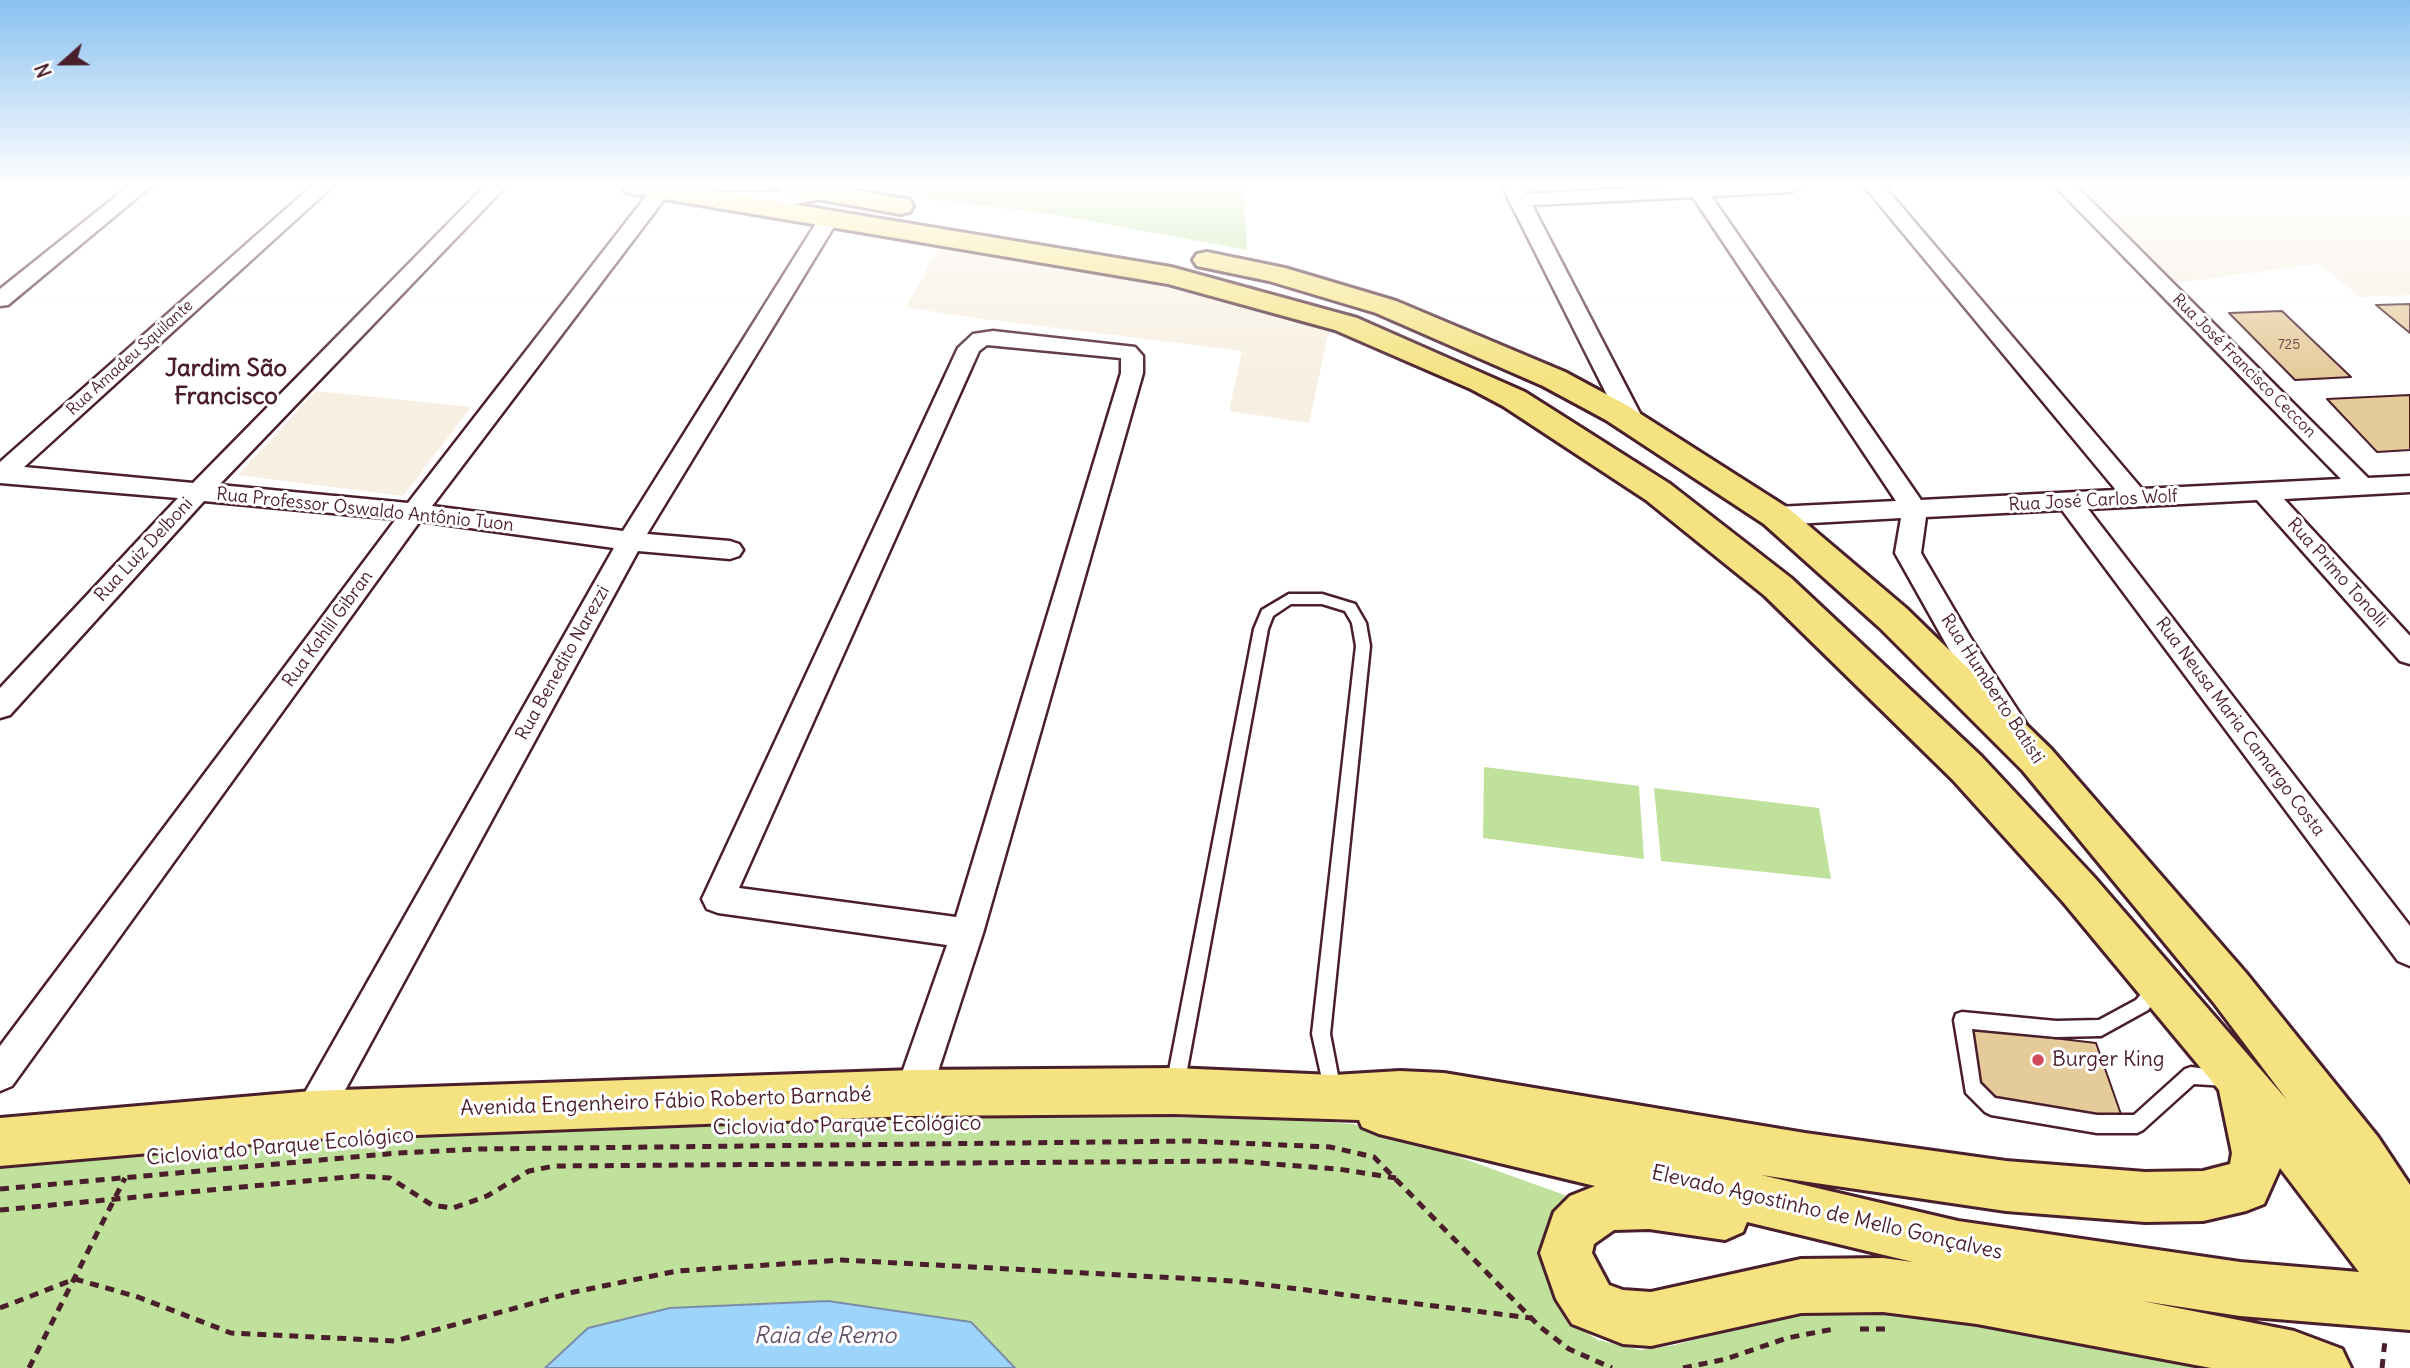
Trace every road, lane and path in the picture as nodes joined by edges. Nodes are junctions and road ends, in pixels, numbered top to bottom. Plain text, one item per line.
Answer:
1 (62, 250) edge
2 (252, 250) edge
3 (433, 250) edge
4 (615, 250) edge
5 (793, 250) edge
6 (1098, 250) edge
7 (1544, 250) edge
8 (1738, 250) edge
9 (1928, 250) edge
10 (2128, 250) edge
11 (1120, 254) junction
12 (0, 300) edge
13 (1633, 423) junction
14 (1, 474) edge
15 (2410, 484) edge
16 (2363, 487) junction
17 (1658, 492) junction
18 (2264, 492) junction
19 (197, 493) junction
20 (2137, 499) junction
21 (2071, 504) junction
22 (1915, 510) junction
23 (414, 512) junction
24 (1776, 516) junction
25 (630, 541) junction
26 (730, 550) dead end
27 (2410, 654) edge
28 (0, 707) edge
29 (2037, 760) junction
30 (967, 933) junction
31 (2410, 951) edge
32 (2161, 984) junction
33 (0, 1074) edge
34 (2241, 1080) junction
35 (1174, 1091) junction
36 (913, 1093) junction
37 (1333, 1098) junction
38 (312, 1115) junction
39 (0, 1142) edge
40 (2360, 1155) junction
41 (125, 1178) junction
42 (1397, 1178) junction
43 (0, 1189) edge
44 (114, 1200) junction
45 (2410, 1200) edge
46 (0, 1210) edge
47 (1817, 1213) junction
48 (2410, 1230) edge
49 (75, 1279) junction
50 (2410, 1302) edge
51 (0, 1308) edge
52 (1532, 1318) junction
53 (1897, 1330) dead end
54 (29, 1368) edge
55 (1612, 1368) edge
56 (1683, 1368) edge
57 (2323, 1368) edge

1 - 12 street
2 - 14 street, Rua Amadeu Squilante
3 - 19 street, Rua Luiz Delboni
4 - 23 street, Rua Kahlil Gibran
5 - 25 street, Rua Benedito Narezzi
6 - 11 main road
7 - 13 street
8 - 22 street
9 - 20 street
10 - 16 street, Rua José Francisco Ceccon
11 - 13 main road
11 - 17 main road
13 - 24 main road
14 - 19 street, Rua Professor Oswaldo Antônio Tuon
15 - 16 street, Rua José Carlos Wolf
16 - 18 street, Rua José Carlos Wolf
17 - 24 main road
17 - 32 main road
18 - 20 street, Rua José Carlos Wolf
18 - 27 street, Rua Primo Tonolli
19 - 23 street, Rua Professor Oswaldo Antônio Tuon
19 - 28 street, Rua Luiz Delboni
20 - 21 street, Rua José Carlos Wolf
21 - 22 street, Rua José Carlos Wolf
21 - 31 street, Rua Neusa Maria Camargo Costa
22 - 24 street, Rua José Carlos Wolf
22 - 29 street, Rua Humberto Batisti
23 - 25 street, Rua Professor Oswaldo Antônio Tuon
23 - 33 street, Rua Kahlil Gibran
24 - 29 main road
25 - 26 street, Rua Professor Oswaldo Antônio Tuon
25 - 38 street, Rua Benedito Narezzi
29 - 40 main road, Rua Humberto Batisti
30 - 30 street
30 - 36 street
32 - 34 main road
32 - 34 lane
34 - 37 main road
34 - 50 main road
35 - 36 main road, Avenida Engenheiro Fábio Roberto Barnabé
35 - 37 main road, Avenida Engenheiro Fábio Roberto Barnabé
35 - 37 lane
36 - 38 main road, Avenida Engenheiro Fábio Roberto Barnabé
37 - 47 main road, Elevado Agostinho de Mello Gonçalves
38 - 39 main road, Avenida Engenheiro Fábio Roberto Barnabé
40 - 45 main road
40 - 48 main road
41 - 42 path, Ciclovia do Parque Ecológico
41 - 43 path, Ciclovia do Parque Ecológico
41 - 44 path
42 - 44 path
42 - 52 path, Ciclovia do Parque Ecológico
44 - 46 path
44 - 49 path
47 - 50 main road, Elevado Agostinho de Mello Gonçalves
47 - 57 main road
49 - 51 path
49 - 52 path
49 - 54 path
52 - 55 path, Ciclovia do Parque Ecológico
53 - 56 path

